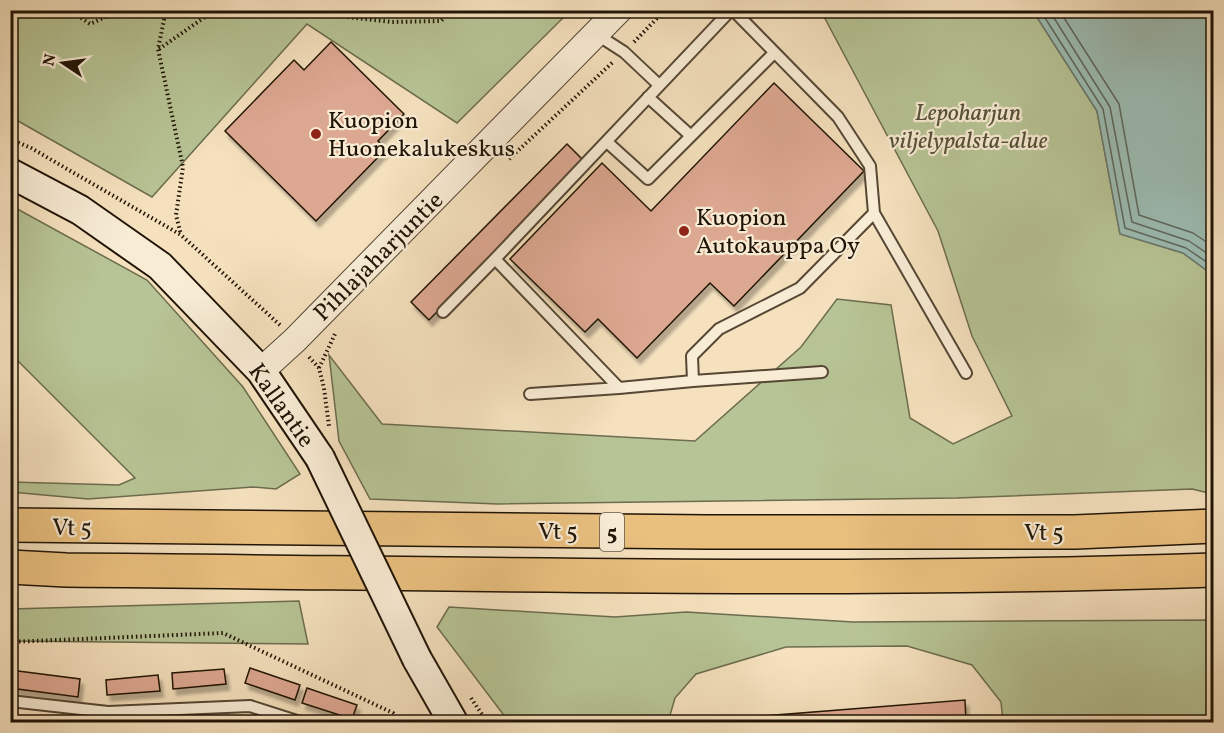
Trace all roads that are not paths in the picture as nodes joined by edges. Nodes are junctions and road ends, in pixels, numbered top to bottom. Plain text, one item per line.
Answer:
1 (619, 10) edge
2 (732, 10) edge
3 (596, 33) junction
4 (774, 53) junction
5 (659, 85) junction
6 (648, 96) junction
7 (691, 136) junction
8 (608, 142) junction
9 (10, 173) edge
10 (873, 213) junction
11 (495, 259) junction
12 (443, 312) dead end
13 (261, 371) junction
14 (822, 372) dead end
15 (966, 373) dead end
16 (693, 381) junction
17 (619, 387) junction
18 (530, 394) dead end
19 (10, 525) edge
20 (1214, 526) edge
21 (10, 567) edge
22 (1214, 570) edge
23 (10, 701) edge
24 (300, 723) edge
25 (453, 723) edge

1 - 3 street, Pihlajaharjuntie
2 - 4 lane
2 - 5 lane
3 - 5 lane
3 - 13 street, Pihlajaharjuntie
4 - 7 lane
4 - 10 lane
5 - 6 lane
6 - 7 lane
6 - 8 lane
7 - 8 lane
8 - 11 lane
9 - 13 main road, Kallantie
10 - 15 lane
10 - 16 lane
11 - 12 lane
11 - 17 lane
13 - 25 main road, Kallantie, bridge
14 - 16 lane
16 - 17 lane
17 - 18 lane
19 - 20 highway, Vt 5 / 5
21 - 22 highway, Vt 5 / 5
23 - 24 lane

